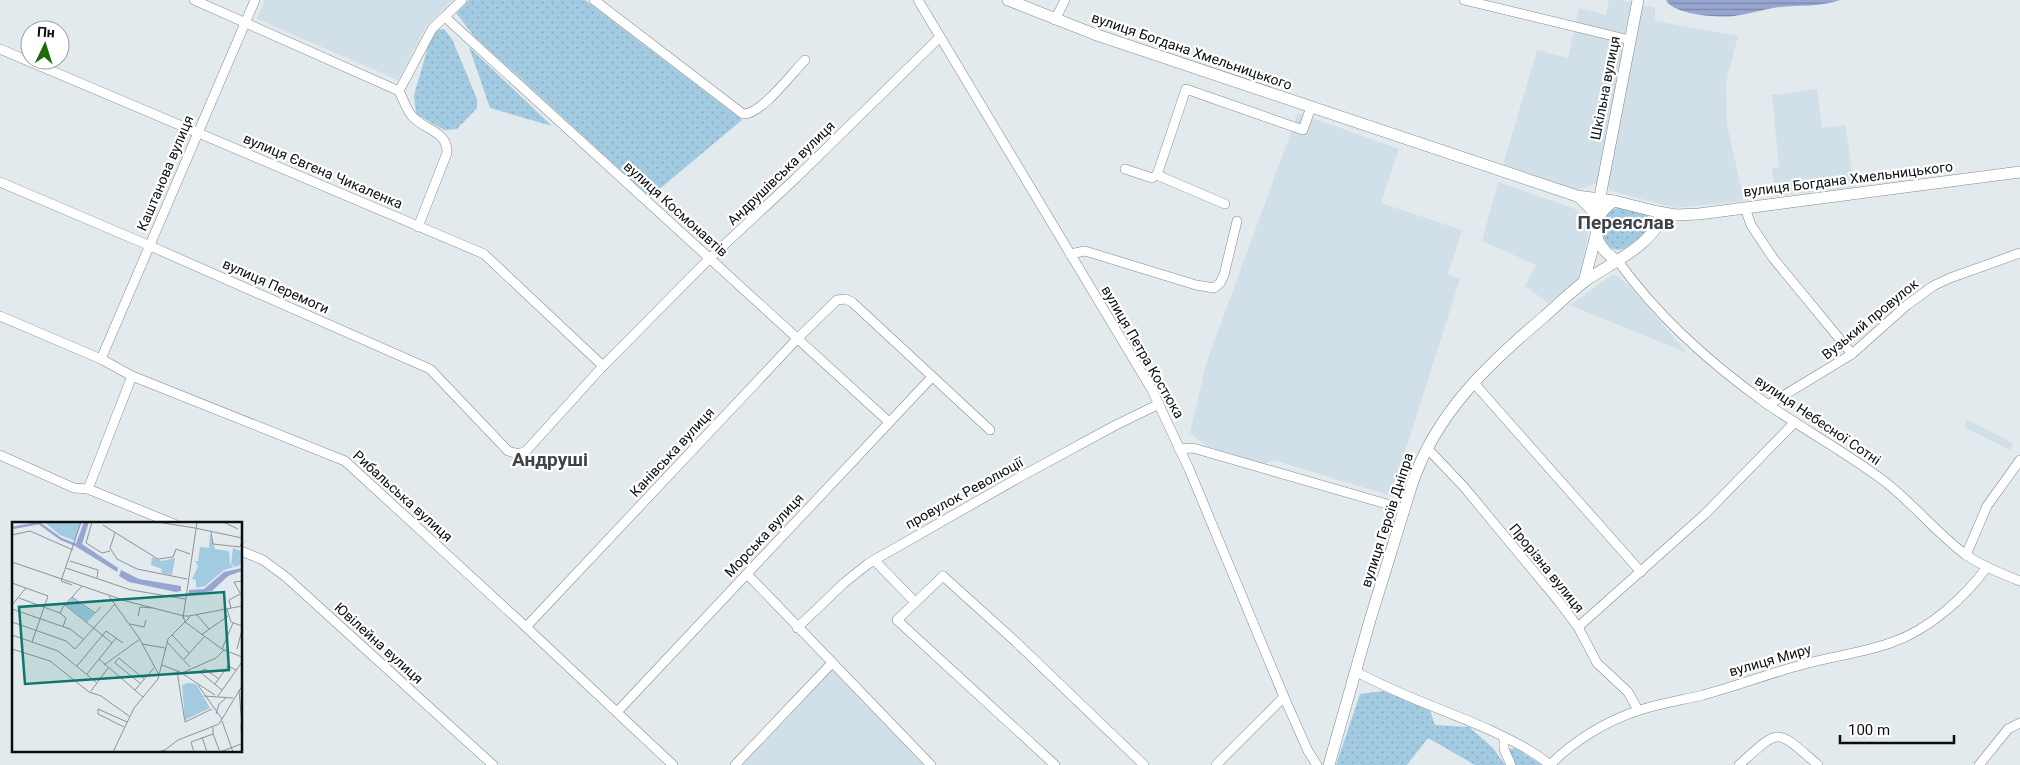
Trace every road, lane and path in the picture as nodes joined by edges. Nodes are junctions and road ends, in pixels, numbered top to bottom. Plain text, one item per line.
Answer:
1 (194, 0) edge
2 (255, 0) edge
3 (462, 0) edge
4 (594, 0) edge
5 (918, 0) edge
6 (1008, 0) edge
7 (1065, 0) edge
8 (1464, 0) edge
9 (1638, 0) edge
10 (445, 17) junction
11 (1055, 20) junction
12 (245, 22) junction
13 (940, 36) junction
14 (1630, 40) junction
15 (0, 49) edge
16 (805, 60) dead end
17 (399, 90) junction
18 (1311, 107) junction
19 (197, 132) junction
20 (1125, 169) dead end
21 (2020, 172) edge
22 (1157, 175) junction
23 (1602, 181) junction
24 (0, 182) edge
25 (1577, 196) junction
26 (1599, 200) junction
27 (1614, 201) junction
28 (1225, 204) dead end
29 (1745, 208) junction
30 (1658, 212) junction
31 (1680, 215) junction
32 (1237, 221) dead end
33 (418, 227) junction
34 (1657, 228) junction
35 (1597, 229) junction
36 (148, 245) junction
37 (2020, 253) edge
38 (1070, 254) junction
39 (710, 258) junction
40 (1618, 261) junction
41 (1584, 282) junction
42 (0, 316) edge
43 (796, 339) junction
44 (1852, 354) junction
45 (101, 359) junction
46 (603, 366) junction
47 (132, 376) junction
48 (932, 377) junction
49 (1473, 382) junction
50 (1159, 404) junction
51 (1768, 405) junction
52 (889, 422) junction
53 (1795, 422) junction
54 (990, 430) dead end
55 (1427, 448) junction
56 (1179, 449) junction
57 (515, 454) joint
58 (0, 455) edge
59 (2020, 460) edge
60 (88, 489) junction
61 (1404, 509) junction
62 (169, 522) edge
63 (242, 551) edge
64 (1966, 555) junction
65 (874, 560) junction
66 (1987, 567) junction
67 (1641, 572) junction
68 (747, 574) junction
69 (2020, 581) edge
70 (915, 602) junction
71 (526, 627) junction
72 (1578, 627) junction
73 (797, 628) junction
74 (832, 663) junction
75 (1355, 671) junction
76 (1284, 697) junction
77 (1638, 710) junction
78 (617, 712) junction
79 (2020, 723) edge
80 (1504, 737) junction
81 (492, 765) edge
82 (673, 765) edge
83 (735, 765) edge
84 (931, 765) edge
85 (1055, 765) edge
86 (1144, 765) edge
87 (1216, 765) edge
88 (1317, 765) edge
89 (1328, 765) edge
90 (1511, 765) edge
91 (1550, 765) edge
92 (1739, 765) edge
93 (1818, 765) edge
94 (1979, 765) edge

1 - 12 street
2 - 12 street, Каштанова вулиця
3 - 10 street
4 - 16 street
5 - 13 street, вулиця Петра Костюка
6 - 11 main road, вулиця Богдана Хмельницького
7 - 11 street
8 - 14 street
9 - 14 main road, Шкільна вулиця
10 - 17 street
10 - 39 street, вулиця Космонавтів
11 - 18 main road, вулиця Богдана Хмельницького
12 - 17 street
12 - 19 street, Каштанова вулиця
13 - 38 street, вулиця Петра Костюка
13 - 39 street, Андрушівська вулиця
14 - 23 main road, Шкільна вулиця
15 - 19 street, вулиця Євгена Чикаленка
17 - 33 street
18 - 22 street
18 - 25 main road, вулиця Богдана Хмельницького
19 - 33 street, вулиця Євгена Чикаленка
19 - 36 street, Каштанова вулиця
20 - 22 street
21 - 29 main road, вулиця Богдана Хмельницького
22 - 28 street
23 - 25 main road
23 - 26 main road, Шкільна вулиця
23 - 27 main road
24 - 36 street, вулиця Перемоги
25 - 26 main road, вулиця Богдана Хмельницького
25 - 35 main road, вулиця Богдана Хмельницького
26 - 27 main road, вулиця Богдана Хмельницького
26 - 35 main road, Шкільна вулиця
27 - 30 main road, вулиця Богдана Хмельницького
27 - 35 main road
29 - 31 main road, вулиця Богдана Хмельницького
29 - 44 street
30 - 31 main road, вулиця Богдана Хмельницького
30 - 34 main road
31 - 34 main road, вулиця Богдана Хмельницького
32 - 38 street
33 - 46 street, вулиця Євгена Чикаленка
34 - 40 main road, вулиця Богдана Хмельницького
35 - 40 main road, вулиця Богдана Хмельницького
35 - 41 main road
36 - 45 street, Каштанова вулиця
36 - 57 street, вулиця Перемоги
37 - 44 street, Вузький провулок
38 - 50 street, вулиця Петра Костюка
39 - 43 street, вулиця Космонавтів
39 - 46 street, Андрушівська вулиця
40 - 41 main road, вулиця Героїв Дніпра
40 - 51 street, вулиця Небесної Сотні
41 - 49 main road, вулиця Героїв Дніпра
42 - 45 street, Рибальська вулиця
43 - 48 street, Канівська вулиця
43 - 52 street, вулиця Космонавтів
43 - 71 street, Канівська вулиця
44 - 51 street, Вузький провулок
45 - 47 street, Рибальська вулиця
46 - 57 street, Андрушівська вулиця
47 - 60 street
47 - 71 street, Рибальська вулиця
48 - 52 street, Морська вулиця
48 - 54 street
49 - 55 main road, вулиця Героїв Дніпра
49 - 67 street
50 - 56 street, вулиця Петра Костюка
50 - 65 street, провулок Революції
51 - 53 street, вулиця Небесної Сотні
52 - 68 street, Морська вулиця
53 - 64 street, вулиця Небесної Сотні
53 - 67 street
55 - 61 main road, вулиця Героїв Дніпра
55 - 72 street, Прорізна вулиця
56 - 61 street
56 - 76 street, вулиця Петра Костюка
58 - 60 street
59 - 64 street
60 - 62 street
61 - 75 main road, вулиця Героїв Дніпра
63 - 81 street, Ювілейна вулиця
64 - 66 street, вулиця Небесної Сотні
65 - 70 street
65 - 73 street, провулок Революції
66 - 69 street, вулиця Небесної Сотні
66 - 77 street, вулиця Миру
67 - 72 street
68 - 73 street
68 - 78 street, Морська вулиця
70 - 85 street
70 - 86 street
71 - 78 street, Рибальська вулиця
72 - 77 street, Прорізна вулиця
73 - 74 street
74 - 83 street
74 - 84 street
75 - 80 street
75 - 89 main road, вулиця Героїв Дніпра
76 - 87 street
76 - 88 street, вулиця Петра Костюка
77 - 91 street, вулиця Миру
78 - 82 street, Рибальська вулиця
79 - 94 street
80 - 90 street
80 - 91 street
92 - 93 street

